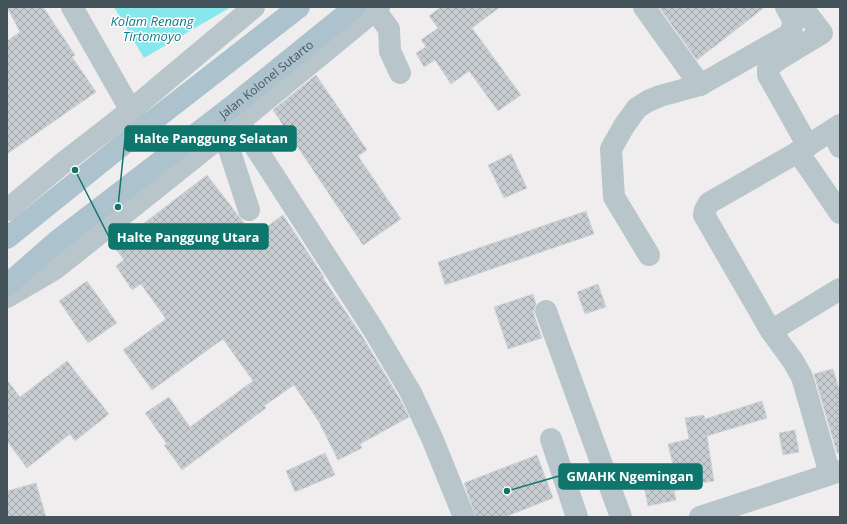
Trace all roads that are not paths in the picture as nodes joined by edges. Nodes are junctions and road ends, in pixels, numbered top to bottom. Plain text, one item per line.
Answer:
1 (72, 7) edge
2 (254, 7) edge
3 (299, 7) edge
4 (644, 7) edge
5 (786, 7) edge
6 (802, 7) edge
7 (370, 8) edge
8 (271, 16) edge
9 (400, 73) dead end
10 (700, 86) junction
11 (130, 111) junction
12 (226, 121) junction
13 (141, 130) junction
14 (837, 134) edge
15 (803, 149) junction
16 (7, 210) edge
17 (249, 210) dead end
18 (840, 213) edge
19 (7, 238) edge
20 (648, 255) dead end
21 (7, 285) edge
22 (840, 289) edge
23 (7, 297) edge
24 (546, 311) dead end
25 (771, 331) junction
26 (551, 439) dead end
27 (835, 473) edge
28 (464, 517) edge
29 (577, 517) edge
30 (621, 517) edge
31 (700, 517) edge

1 - 11 street
2 - 11 street
3 - 8 main road
4 - 10 street
5 - 10 street
6 - 15 street
7 - 9 street
7 - 12 main road, Jalan Kolonel Sutarto
8 - 13 main road
10 - 20 street
11 - 13 street
11 - 16 street
12 - 17 street
12 - 21 main road, Jalan Kolonel Sutarto
12 - 23 street
12 - 28 street
13 - 19 main road
14 - 15 street
15 - 18 street
15 - 25 street
22 - 25 street
24 - 30 street
25 - 27 street
26 - 29 street
27 - 31 street

